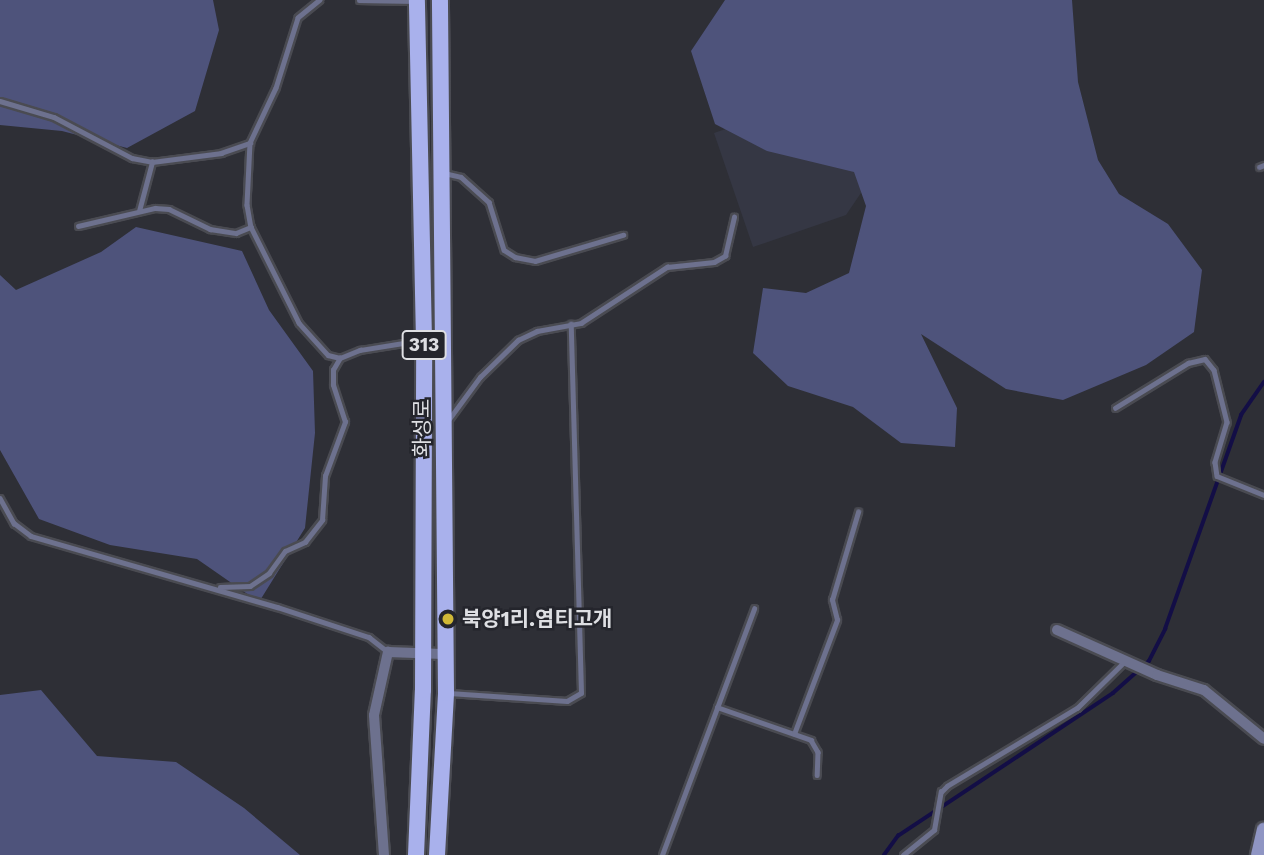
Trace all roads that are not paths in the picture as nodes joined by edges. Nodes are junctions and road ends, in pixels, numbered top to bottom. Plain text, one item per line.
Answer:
1 (320, 0) edge
2 (359, 0) edge
3 (417, 0) edge
4 (440, 0) edge
5 (0, 102) edge
6 (250, 143) junction
7 (152, 162) junction
8 (440, 172) junction
9 (139, 212) junction
10 (734, 217) dead end
11 (78, 226) dead end
12 (251, 227) junction
13 (623, 235) dead end
14 (571, 324) junction
15 (424, 340) junction
16 (341, 358) junction
17 (1115, 408) dead end
18 (443, 425) junction
19 (1264, 495) edge
20 (0, 498) edge
21 (858, 512) dead end
22 (216, 587) junction
23 (754, 609) dead end
24 (1057, 630) dead end
25 (388, 652) junction
26 (423, 653) junction
27 (442, 654) junction
28 (1131, 661) junction
29 (446, 693) junction
30 (717, 707) junction
31 (794, 734) junction
32 (1264, 739) edge
33 (817, 775) dead end
34 (1264, 830) edge
35 (384, 855) edge
36 (416, 855) edge
37 (437, 855) edge
38 (662, 855) edge
39 (903, 855) edge
40 (1258, 855) edge

1 - 6 lane
2 - 3 lane
3 - 15 main road, 화성로 / 313
4 - 8 main road, 화성로 / 313
5 - 7 lane
6 - 7 lane
6 - 12 lane
7 - 9 lane
8 - 13 lane
8 - 18 main road, 화성로 / 313
9 - 11 lane
9 - 12 lane
10 - 14 lane
12 - 16 lane
14 - 18 lane
14 - 29 lane
15 - 16 lane
15 - 26 main road, 화성로 / 313
16 - 22 lane
17 - 19 lane
18 - 27 main road, 화성로 / 313
20 - 22 lane
21 - 31 lane
22 - 25 lane
23 - 30 lane
24 - 28 street
25 - 26 street
25 - 35 street
26 - 27 street
26 - 36 main road, 화성로 / 313
27 - 29 main road, 화성로 / 313
28 - 32 street
28 - 39 lane
29 - 37 main road, 화성로 / 313
30 - 31 lane
30 - 38 lane
31 - 33 lane
34 - 40 main road

